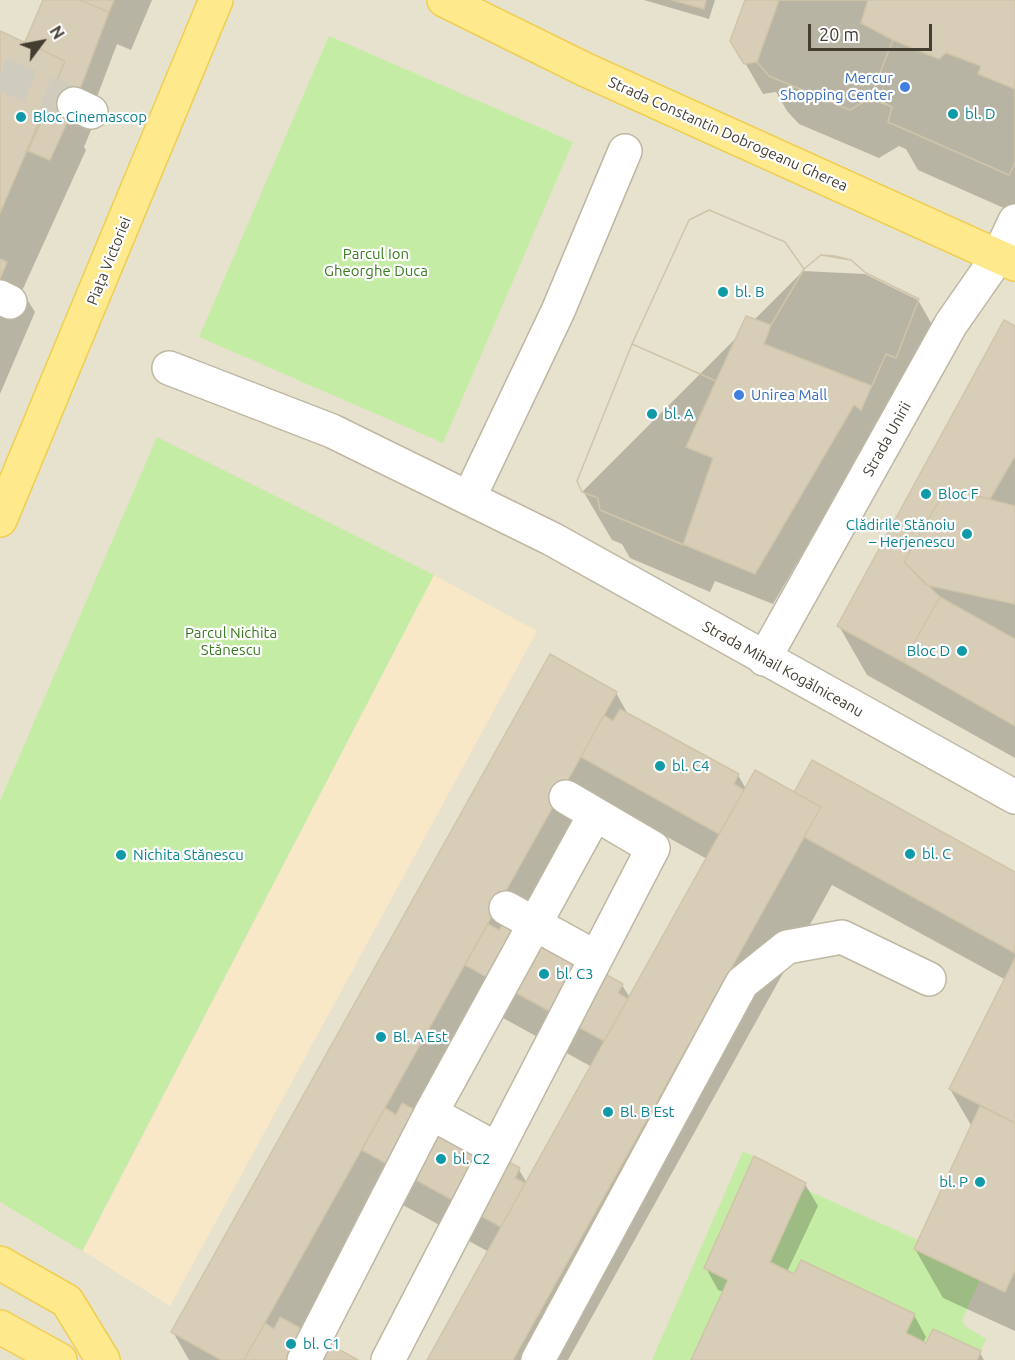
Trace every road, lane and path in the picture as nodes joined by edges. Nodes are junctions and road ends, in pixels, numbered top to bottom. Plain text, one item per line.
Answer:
1 (216, 0) edge
2 (444, 0) edge
3 (625, 151) dead end
4 (1015, 221) edge
5 (1007, 260) edge
6 (169, 368) dead end
7 (469, 498) junction
8 (0, 520) edge
9 (764, 659) junction
10 (566, 797) dead end
11 (1015, 798) edge
12 (595, 814) junction
13 (506, 908) dead end
14 (534, 924) junction
15 (595, 957) junction
16 (929, 979) dead end
17 (431, 1113) junction
18 (495, 1148) junction
19 (0, 1263) edge
20 (0, 1327) edge
21 (60, 1360) edge
22 (103, 1360) edge
23 (304, 1360) edge
24 (387, 1360) edge
25 (538, 1360) edge

1 - 8 main road, Piața Victoriei
2 - 5 main road, Strada Constantin Dobrogeanu Gherea
3 - 7 street
4 - 5 street, Strada Unirii
5 - 9 street, Strada Unirii
6 - 7 street, Strada Mihail Kogălniceanu
7 - 9 street, Strada Mihail Kogălniceanu
9 - 11 street, Strada Mihail Kogălniceanu
10 - 12 street
12 - 14 street
12 - 15 street
13 - 14 street
14 - 15 street
14 - 17 street
15 - 18 street
16 - 25 street
17 - 18 street
17 - 23 street
18 - 24 street
19 - 22 main road
20 - 21 main road

